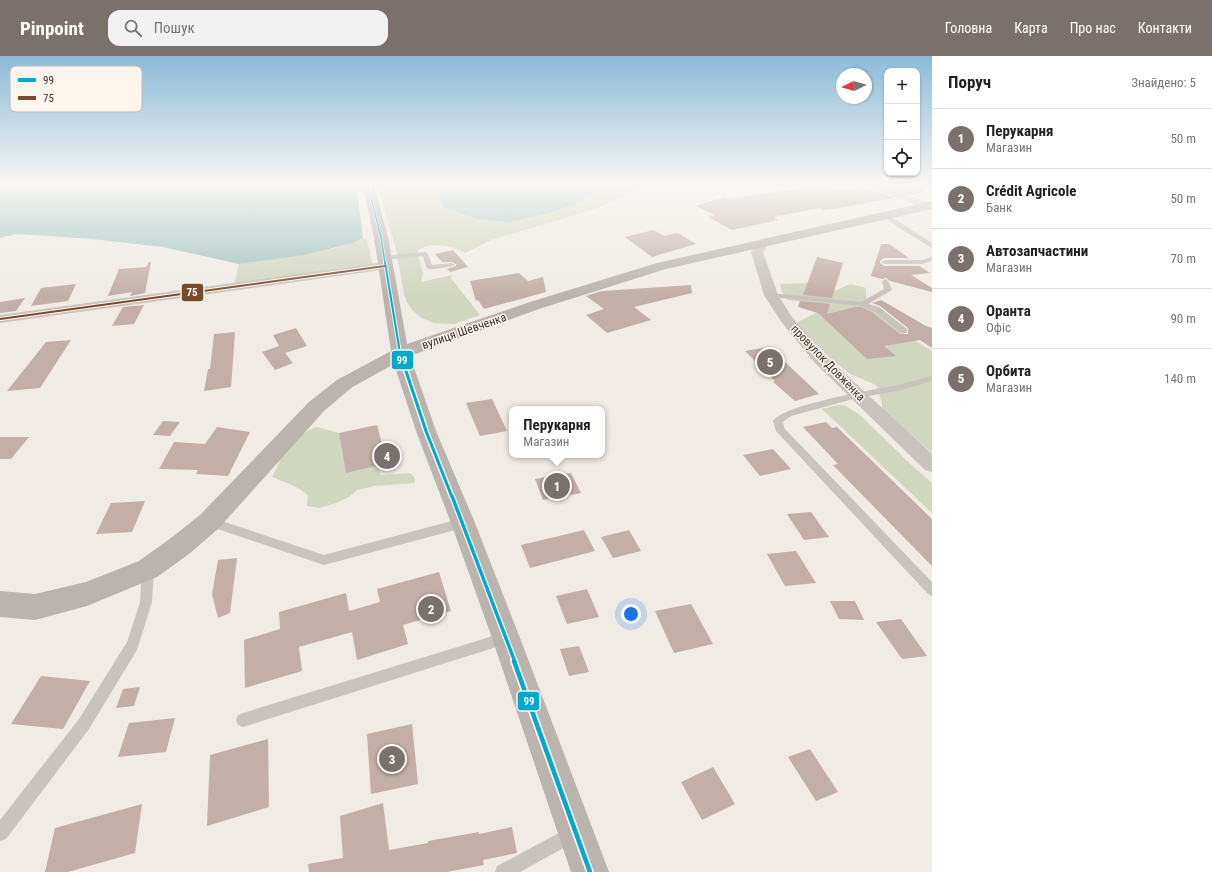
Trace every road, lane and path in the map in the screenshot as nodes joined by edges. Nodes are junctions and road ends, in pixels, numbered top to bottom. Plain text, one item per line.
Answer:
1 (377, 220) edge
2 (863, 220) edge
3 (892, 220) edge
4 (764, 243) junction
5 (932, 246) edge
6 (932, 259) edge
7 (384, 262) junction
8 (884, 262) dead end
9 (452, 265) dead end
10 (885, 281) dead end
11 (771, 295) junction
12 (862, 304) junction
13 (0, 319) edge
14 (904, 331) dead end
15 (400, 353) junction
16 (930, 379) dead end
17 (857, 395) junction
18 (932, 465) edge
19 (209, 522) junction
20 (463, 523) junction
21 (148, 569) junction
22 (932, 590) edge
23 (0, 604) edge
24 (506, 638) junction
25 (243, 720) dead end
26 (576, 832) junction
27 (0, 833) edge
28 (504, 872) edge
29 (590, 872) edge

1 - 7 street
2 - 4 street, вулиця Шевченка
3 - 5 lane
4 - 11 street, провулок Довженка
4 - 15 street, вулиця Шевченка
6 - 8 lane
7 - 9 lane
7 - 13 street
7 - 15 street
10 - 12 lane
11 - 12 lane
11 - 17 street, провулок Довженка
12 - 14 lane
15 - 19 street, вулиця Шевченка
15 - 20 street
16 - 17 lane
17 - 18 street, провулок Довженка
17 - 22 lane
19 - 20 lane
19 - 21 street, вулиця Шевченка
20 - 24 street
21 - 23 street, вулиця Шевченка
21 - 27 lane
24 - 25 lane
24 - 26 street
26 - 28 lane
26 - 29 street

